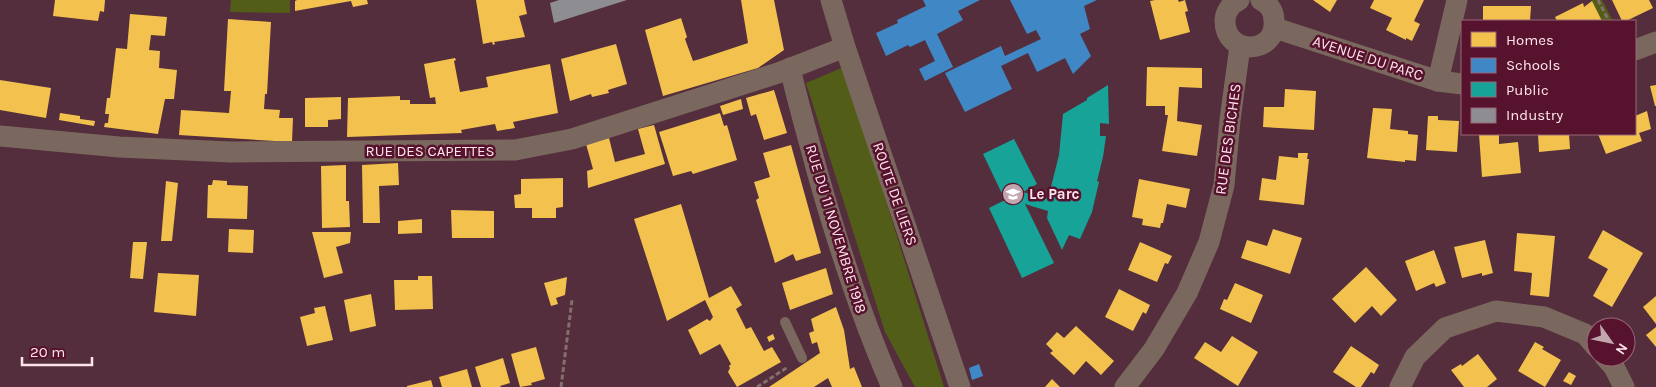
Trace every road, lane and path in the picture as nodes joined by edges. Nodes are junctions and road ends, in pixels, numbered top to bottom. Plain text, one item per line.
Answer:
1 (831, 0) edge
2 (1237, 0) edge
3 (1261, 0) edge
4 (1458, 0) edge
5 (1598, 0) edge
6 (1608, 20) edge
7 (1275, 28) junction
8 (1656, 42) edge
9 (1240, 46) junction
10 (845, 47) junction
11 (1636, 50) edge
12 (790, 68) junction
13 (1438, 81) junction
14 (1461, 84) edge
15 (0, 136) edge
16 (572, 300) dead end
17 (785, 322) dead end
18 (1586, 335) edge
19 (802, 358) joint
20 (1613, 367) edge
21 (561, 387) edge
22 (758, 387) edge
23 (892, 387) edge
24 (960, 387) edge
25 (1125, 387) edge
26 (1400, 387) edge
27 (1624, 387) edge

1 - 10 street, ROUTE DE LIERS
2 - 9 street
3 - 7 street
4 - 13 street
5 - 6 path
7 - 9 street
7 - 13 street, AVENUE DU PARC
8 - 11 street
9 - 25 street, RUE DES BICHES
10 - 12 street, RUE DES CAPETTES
10 - 24 street, ROUTE DE LIERS
12 - 15 street, RUE DES CAPETTES
12 - 23 street, RUE DU 11 NOVEMBRE 1918
13 - 14 street, AVENUE DU PARC
16 - 21 path
17 - 19 lane
18 - 26 street
19 - 22 path
20 - 27 street

